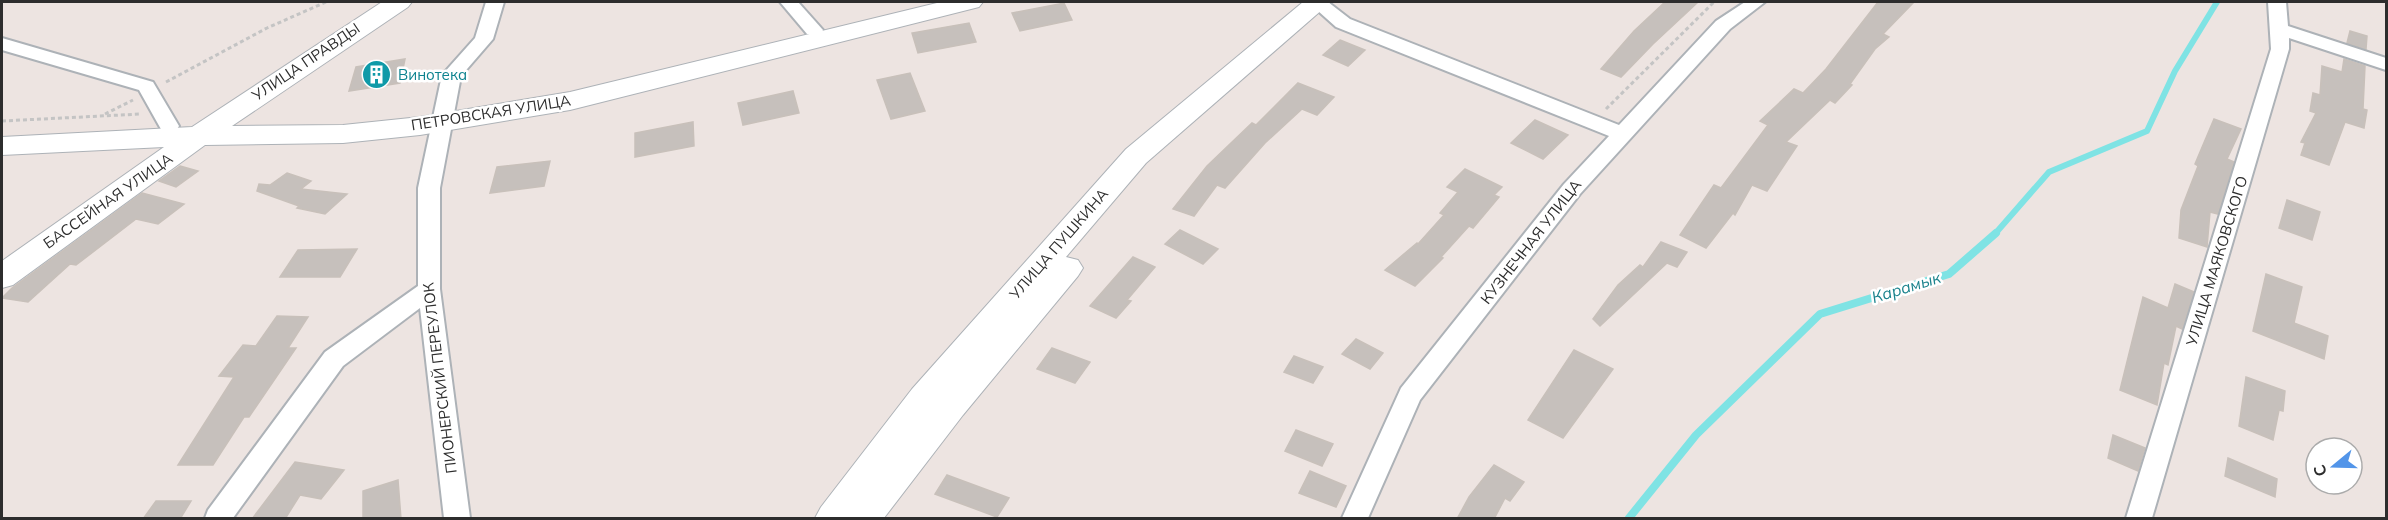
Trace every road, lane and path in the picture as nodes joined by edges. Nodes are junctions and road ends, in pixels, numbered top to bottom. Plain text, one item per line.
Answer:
1 (326, 2) edge
2 (399, 2) edge
3 (495, 2) edge
4 (789, 2) edge
5 (932, 2) edge
6 (970, 2) edge
7 (1714, 2) edge
8 (1756, 2) edge
9 (2277, 2) edge
10 (1325, 4) edge
11 (2279, 28) junction
12 (814, 30) junction
13 (2, 44) edge
14 (2386, 64) edge
15 (149, 91) junction
16 (103, 115) dead end
17 (442, 118) junction
18 (1592, 123) junction
19 (169, 126) junction
20 (207, 130) junction
21 (2, 134) edge
22 (1622, 134) junction
23 (2, 146) edge
24 (2, 277) edge
25 (429, 289) junction
26 (218, 519) edge
27 (457, 519) edge
28 (834, 519) edge
29 (863, 519) edge
30 (1355, 519) edge
31 (2139, 519) edge

1 - 15 path
2 - 20 street, УЛИЦА ПРАВДЫ
3 - 17 street, ПИОНЕРСКИЙ ПЕРЕУЛОК
4 - 12 street
5 - 12 street
6 - 17 street, ПЕТРОВСКАЯ УЛИЦА
7 - 18 path
8 - 22 street, КУЗНЕЧНАЯ УЛИЦА
9 - 11 street, УЛИЦА МАЯКОВСКОГО
10 - 18 street
10 - 28 street, УЛИЦА ПУШКИНА
10 - 29 street, УЛИЦА ПУШКИНА
11 - 14 street
11 - 31 street, УЛИЦА МАЯКОВСКОГО
12 - 17 street
13 - 15 street
15 - 16 path
15 - 19 street
17 - 20 street, ПЕТРОВСКАЯ УЛИЦА
17 - 25 street, ПИОНЕРСКИЙ ПЕРЕУЛОК
18 - 22 street
19 - 20 street
19 - 21 street
20 - 23 street, ПЕТРОВСКАЯ УЛИЦА
20 - 24 street, БАССЕЙНАЯ УЛИЦА
22 - 30 street, КУЗНЕЧНАЯ УЛИЦА
25 - 26 street
25 - 27 street, ПИОНЕРСКИЙ ПЕРЕУЛОК

